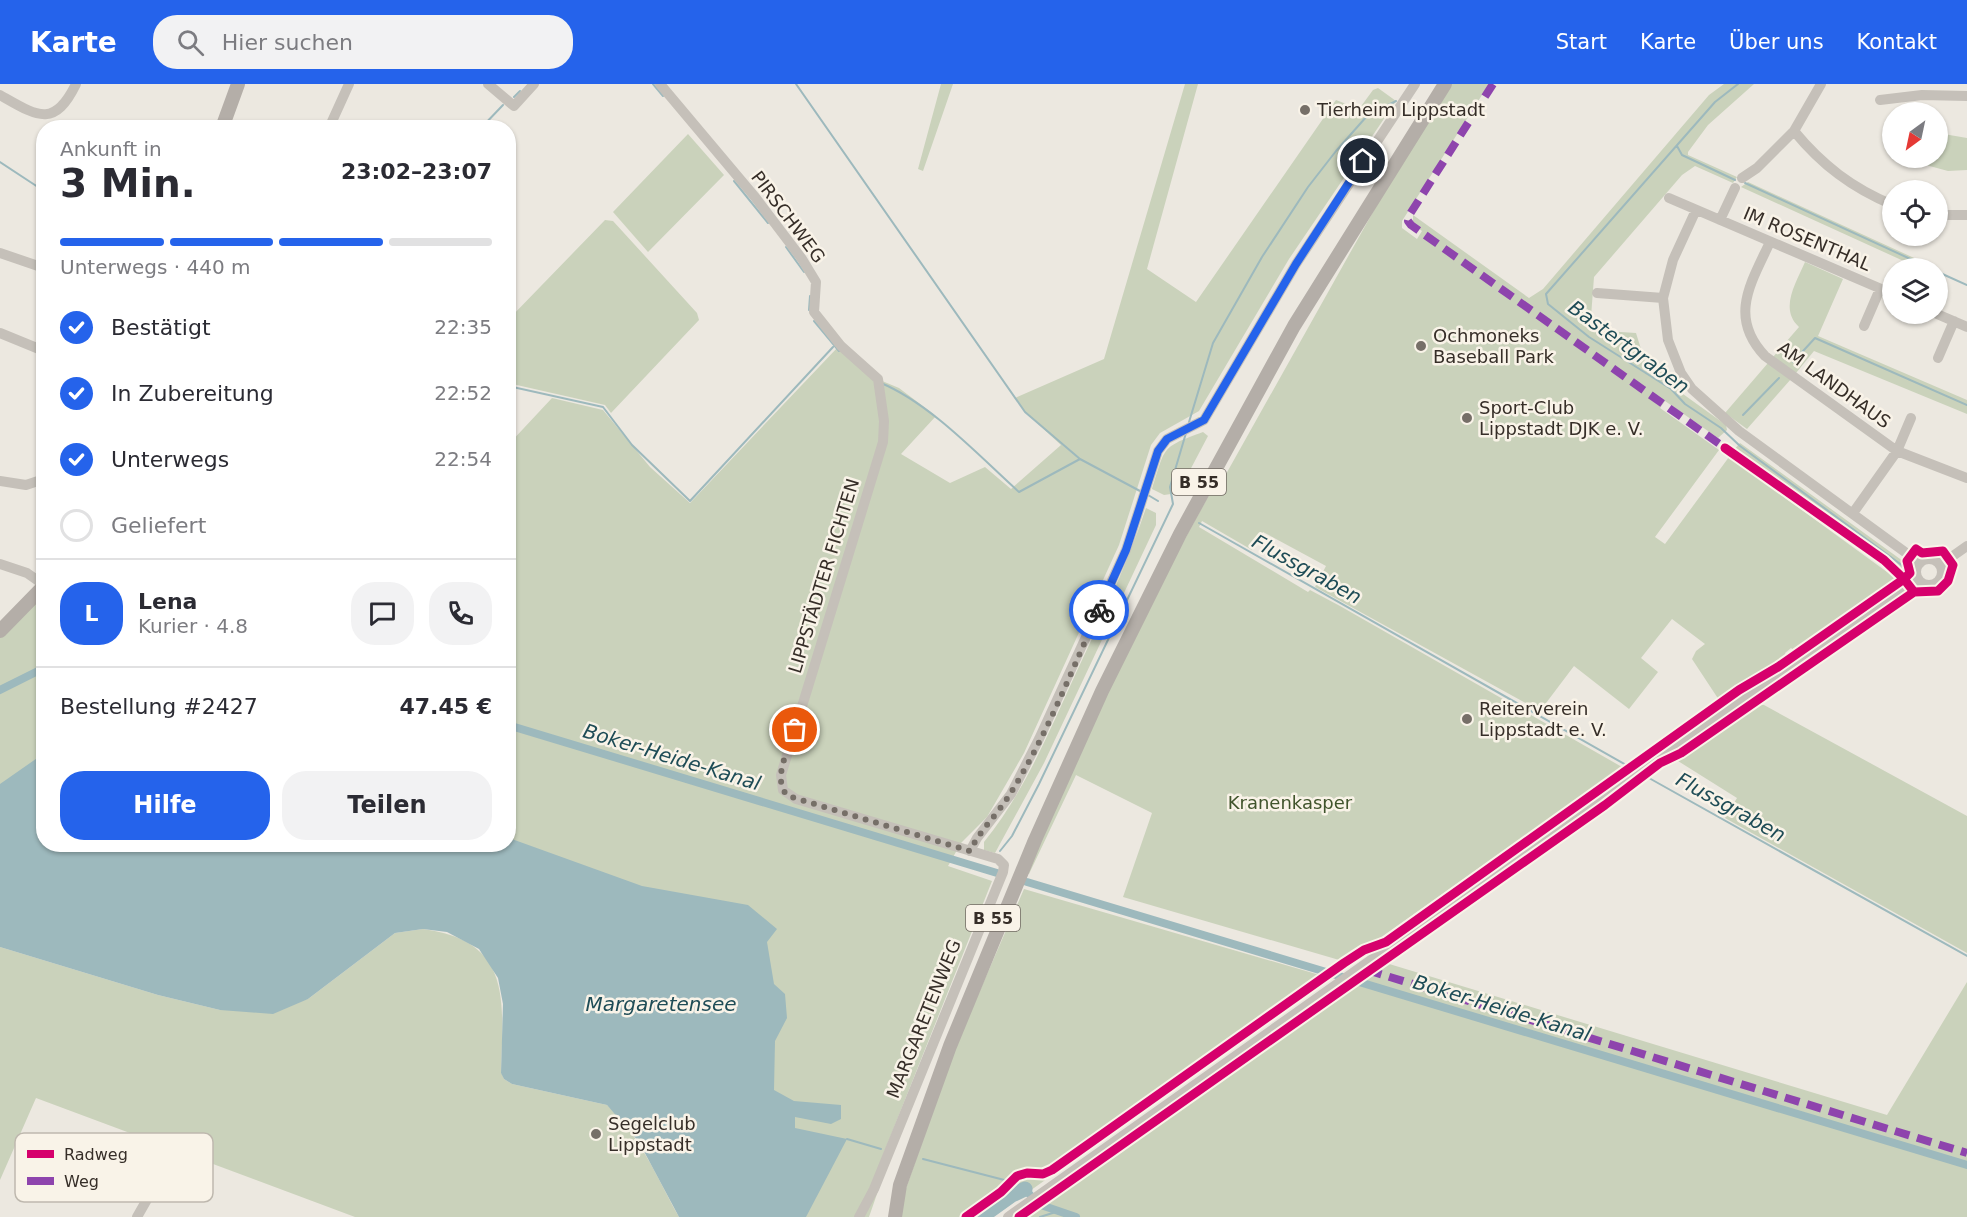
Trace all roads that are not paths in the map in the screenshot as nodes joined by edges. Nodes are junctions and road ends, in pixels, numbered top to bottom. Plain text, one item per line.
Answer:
1 (76, 84) edge
2 (238, 84) edge
3 (349, 84) edge
4 (488, 84) edge
5 (534, 84) edge
6 (660, 84) edge
7 (1415, 84) edge
8 (1435, 84) edge
9 (1445, 84) edge
10 (1821, 84) edge
11 (0, 95) edge
12 (1967, 96) edge
13 (1880, 100) dead end
14 (225, 120) edge
15 (333, 120) edge
16 (1794, 131) junction
17 (1742, 178) dead end
18 (1735, 188) dead end
19 (1669, 198) dead end
20 (1882, 201) edge
21 (1696, 210) junction
22 (1948, 215) edge
23 (1967, 215) edge
24 (1720, 220) junction
25 (1770, 242) junction
26 (0, 253) edge
27 (36, 265) edge
28 (1880, 289) joint
29 (1597, 293) dead end
30 (1663, 298) junction
31 (1948, 319) edge
32 (1954, 321) junction
33 (1863, 326) dead end
34 (1967, 327) edge
35 (0, 333) edge
36 (36, 348) edge
37 (1938, 358) dead end
38 (1911, 418) dead end
39 (883, 441) joint
40 (1897, 451) junction
41 (1967, 478) edge
42 (0, 481) edge
43 (36, 482) edge
44 (1853, 513) junction
45 (1967, 546) edge
46 (1920, 563) junction
47 (0, 564) edge
48 (1940, 565) junction
49 (1918, 579) junction
50 (36, 580) edge
51 (36, 594) edge
52 (0, 631) edge
53 (783, 790) joint
54 (970, 851) junction
55 (145, 1202) edge
56 (136, 1217) edge
57 (859, 1217) edge
58 (890, 1217) edge
59 (896, 1217) edge
60 (1008, 1217) edge

1 - 11 street
2 - 14 main road
3 - 15 street
4 - 5 street
6 - 39 street, PIRSCHWEG
7 - 54 street
8 - 58 main road, B 55
9 - 59 main road, B 55
10 - 16 street
12 - 13 street
16 - 17 street
16 - 20 street
18 - 24 street, IM ROSENTHAL
19 - 21 street, IM ROSENTHAL
21 - 24 street, IM ROSENTHAL
21 - 30 street
22 - 23 street
24 - 25 street, IM ROSENTHAL
25 - 28 street, IM ROSENTHAL
25 - 40 street, AM LANDHAUS
26 - 27 street
28 - 33 street, IM ROSENTHAL
29 - 30 street
30 - 44 street
31 - 32 street
32 - 34 street
32 - 37 street
35 - 36 street
38 - 40 street, AM LANDHAUS
39 - 53 street, LIPPSTÄDTER FICHTEN
40 - 41 street, AM LANDHAUS
40 - 44 street
42 - 43 street
44 - 46 street
45 - 48 street
46 - 48 street
46 - 49 street
47 - 50 street
48 - 49 street
49 - 60 street
51 - 52 main road
53 - 54 street, MARGARETENWEG
54 - 57 street, MARGARETENWEG
55 - 56 street

